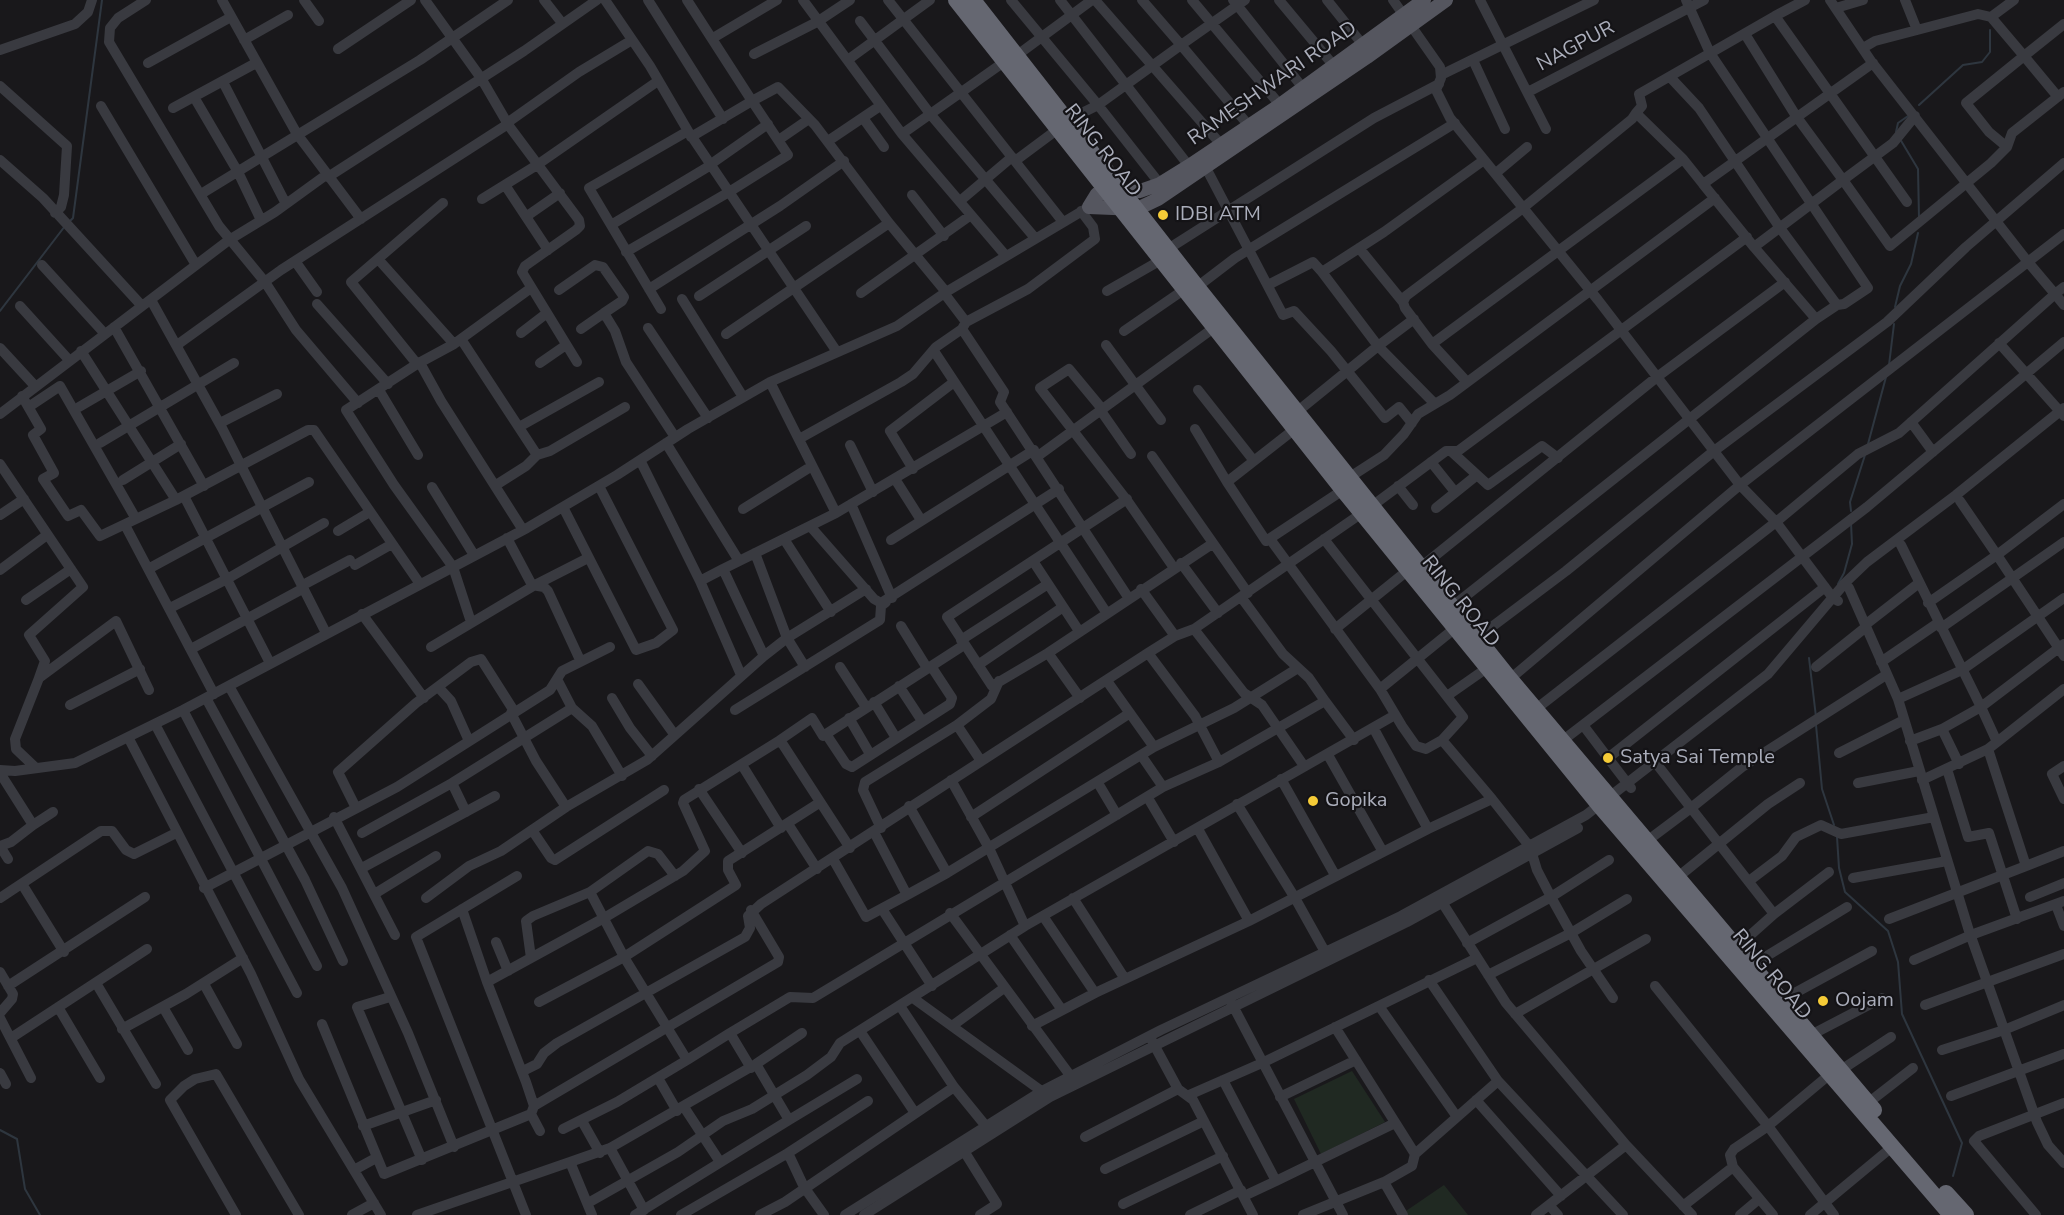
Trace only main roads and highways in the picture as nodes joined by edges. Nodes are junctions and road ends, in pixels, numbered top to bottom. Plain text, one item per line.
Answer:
1 (956, 0) edge
2 (973, 0) edge
3 (1424, 0) edge
4 (1446, 0) edge
5 (1407, 20) junction
6 (1010, 59) junction
7 (1306, 92) junction
8 (1224, 148) junction
9 (1126, 199) junction
10 (1085, 209) road end
11 (1191, 288) junction
12 (1346, 484) junction
13 (1414, 569) junction
14 (1600, 808) junction
15 (1835, 1073) junction
16 (1888, 1137) junction
17 (1951, 1215) edge
18 (1966, 1215) edge

1 - 6 highway, RING ROAD
2 - 6 highway, RING ROAD
3 - 5 main road, RAMESHWARI ROAD
4 - 5 main road
5 - 7 main road
5 - 7 main road, RAMESHWARI ROAD
6 - 9 highway, RING ROAD
7 - 8 main road
7 - 8 main road, RAMESHWARI ROAD
8 - 9 main road, RAMESHWARI ROAD
8 - 9 main road
9 - 10 main road
9 - 11 highway, RING ROAD
11 - 12 highway, RING ROAD
11 - 12 highway, RING ROAD
12 - 13 highway, RING ROAD
13 - 14 highway, RING ROAD
13 - 14 highway, RING ROAD
14 - 15 highway, RING ROAD
14 - 15 highway, RING ROAD
15 - 16 highway, RING ROAD
15 - 16 highway, RING ROAD
16 - 17 highway, RING ROAD
16 - 18 highway, RING ROAD

